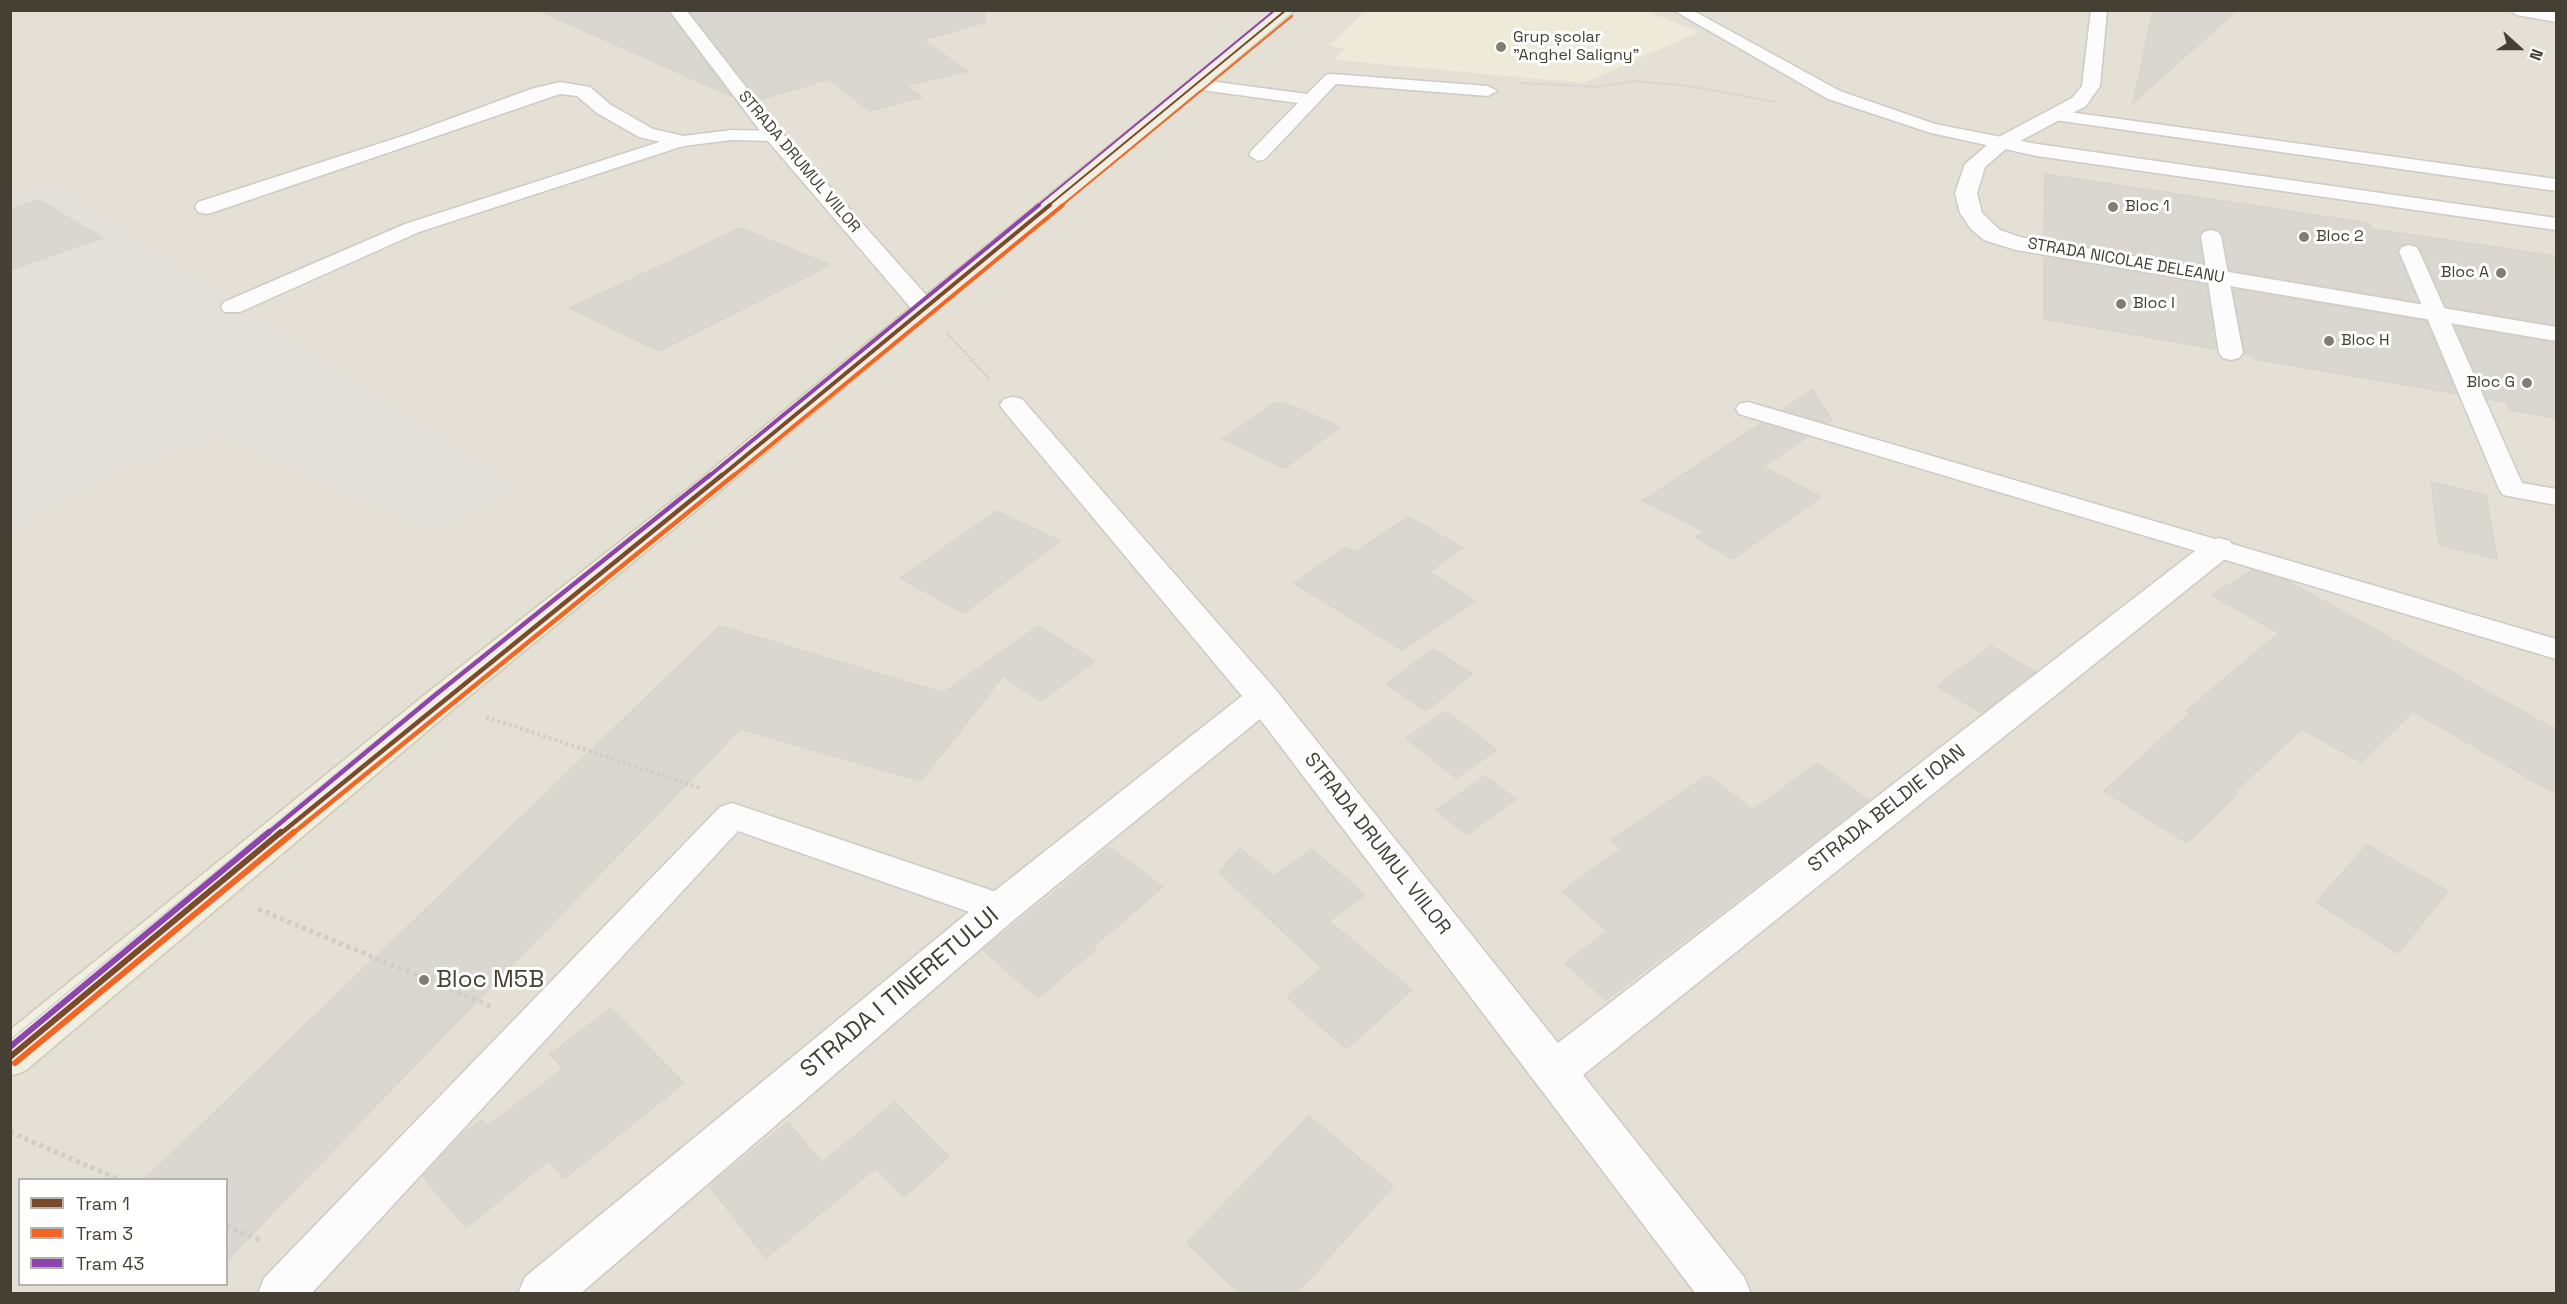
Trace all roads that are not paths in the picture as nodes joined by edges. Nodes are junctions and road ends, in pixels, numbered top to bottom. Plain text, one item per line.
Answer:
1 (676, 10) edge
2 (1287, 10) edge
3 (1680, 10) edge
4 (2099, 10) edge
5 (2517, 10) edge
6 (2556, 17) edge
7 (1194, 84) junction
8 (1488, 91) dead end
9 (1311, 100) junction
10 (2054, 116) junction
11 (774, 136) junction
12 (681, 141) junction
13 (2000, 144) junction
14 (1257, 155) dead end
15 (2556, 185) edge
16 (206, 207) dead end
17 (2556, 224) edge
18 (2211, 236) dead end
19 (2409, 251) dead end
20 (2220, 277) junction
21 (232, 307) dead end
22 (925, 309) junction
23 (2435, 313) junction
24 (2556, 334) edge
25 (2231, 352) dead end
26 (1013, 405) road end
27 (1748, 409) dead end
28 (2556, 497) edge
29 (2218, 548) junction
30 (2556, 649) edge
31 (1263, 698) junction
32 (1001, 908) junction
33 (10, 1057) edge
34 (1555, 1071) junction
35 (280, 1293) edge
36 (542, 1293) edge
37 (1727, 1293) edge

1 - 11 street, STRADA DRUMUL VIILOR
2 - 7 main road
3 - 13 lane
4 - 10 street, STRADA NICOLAE DELEANU
5 - 6 street
7 - 9 lane
7 - 22 main road
8 - 9 lane
9 - 14 lane
10 - 13 street, STRADA NICOLAE DELEANU
10 - 15 lane
11 - 12 lane
11 - 22 street, STRADA DRUMUL VIILOR
12 - 16 street
12 - 21 lane
13 - 17 lane
13 - 20 street, STRADA NICOLAE DELEANU
18 - 20 lane
19 - 23 lane
20 - 23 street, STRADA NICOLAE DELEANU
20 - 25 lane
22 - 33 main road
23 - 24 street, STRADA NICOLAE DELEANU
23 - 28 lane
26 - 31 street, STRADA DRUMUL VIILOR
27 - 29 lane
29 - 30 lane
29 - 34 street, STRADA BELDIE IOAN
31 - 32 street, STRADA I TINERETULUI
31 - 34 street, STRADA DRUMUL VIILOR
32 - 35 lane
32 - 36 street, STRADA I TINERETULUI
34 - 37 street, STRADA DRUMUL VIILOR

